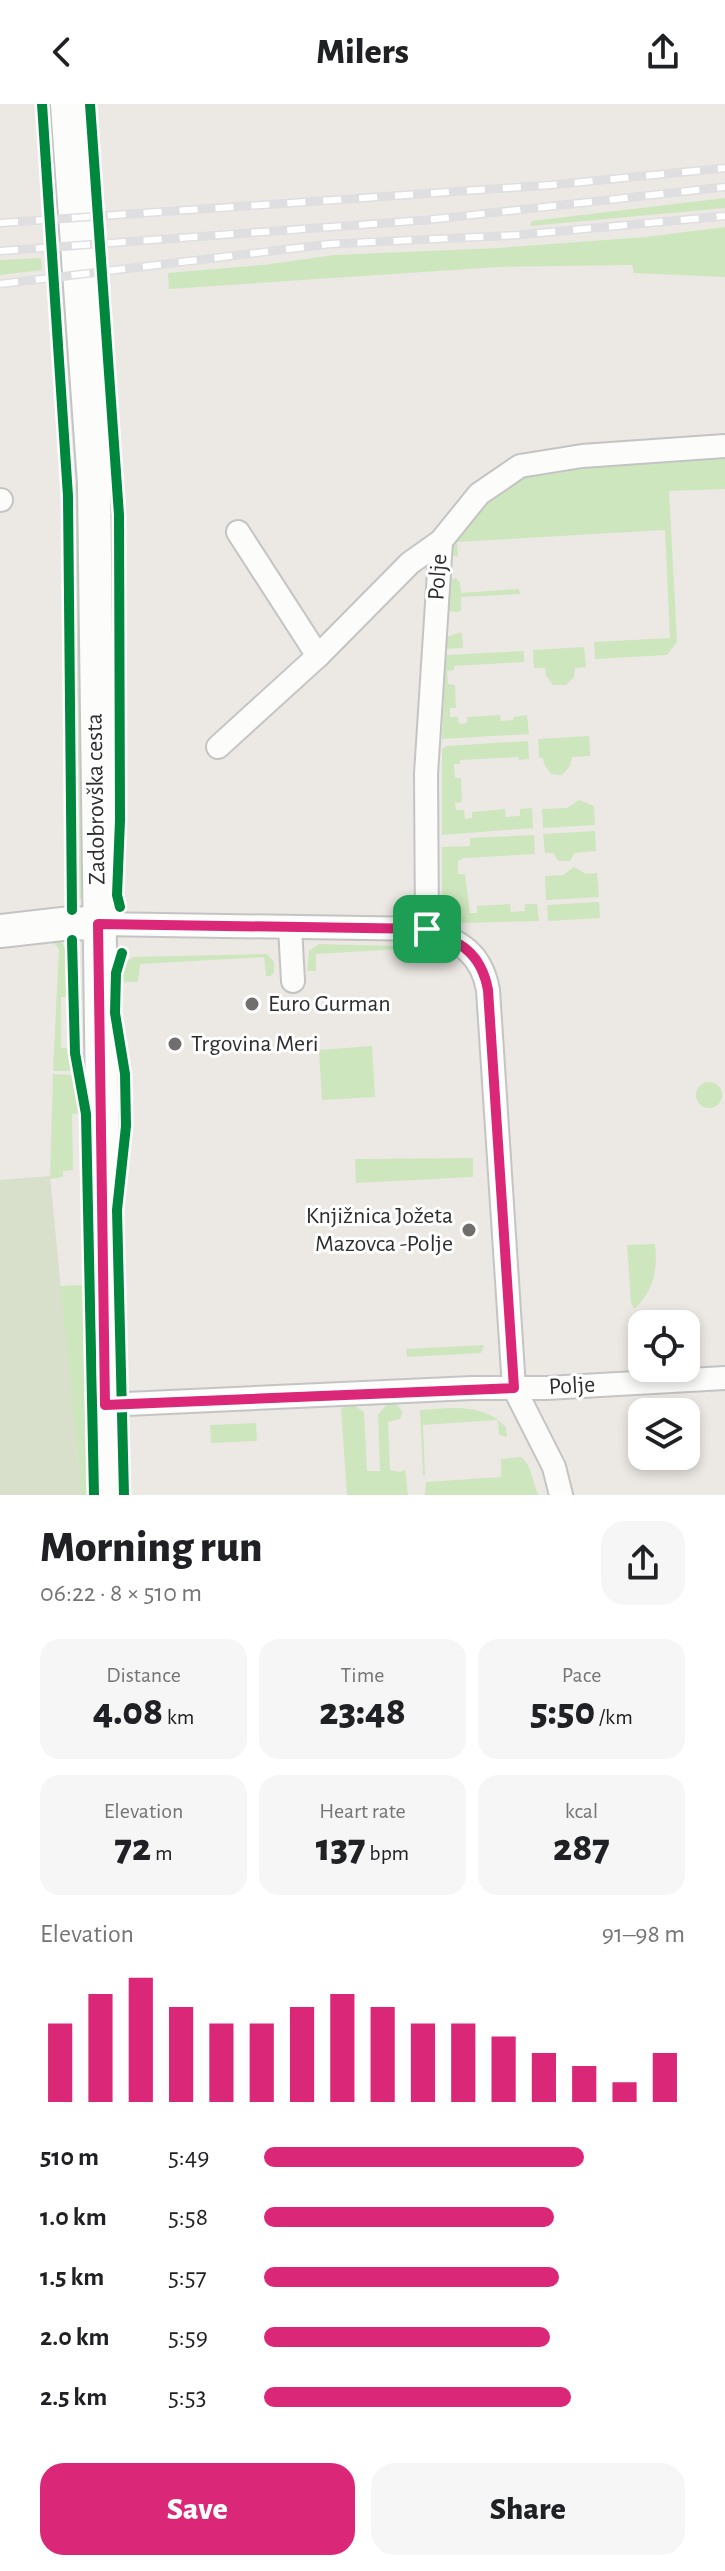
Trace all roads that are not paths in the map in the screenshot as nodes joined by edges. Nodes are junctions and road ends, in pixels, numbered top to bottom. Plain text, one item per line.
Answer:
1 (67, 104) edge
2 (725, 446) edge
3 (238, 532) dead end
4 (441, 541) junction
5 (318, 656) junction
6 (218, 747) dead end
7 (98, 924) junction
8 (290, 927) junction
9 (427, 929) junction
10 (0, 931) edge
11 (293, 981) dead end
12 (725, 1378) edge
13 (514, 1388) junction
14 (105, 1405) junction
15 (107, 1495) edge
16 (561, 1495) edge

1 - 7 main road, Zadobrovška cesta
2 - 4 street, Polje
3 - 5 street
4 - 5 street
4 - 9 street, Polje
5 - 6 street
7 - 8 street, Polje
7 - 10 main road
7 - 14 main road, Zadobrovška cesta
8 - 9 street, Polje
8 - 11 street
9 - 13 street, Polje
12 - 13 street, Polje
13 - 14 street
13 - 16 street, Polje
14 - 15 main road, Zadobrovška cesta

